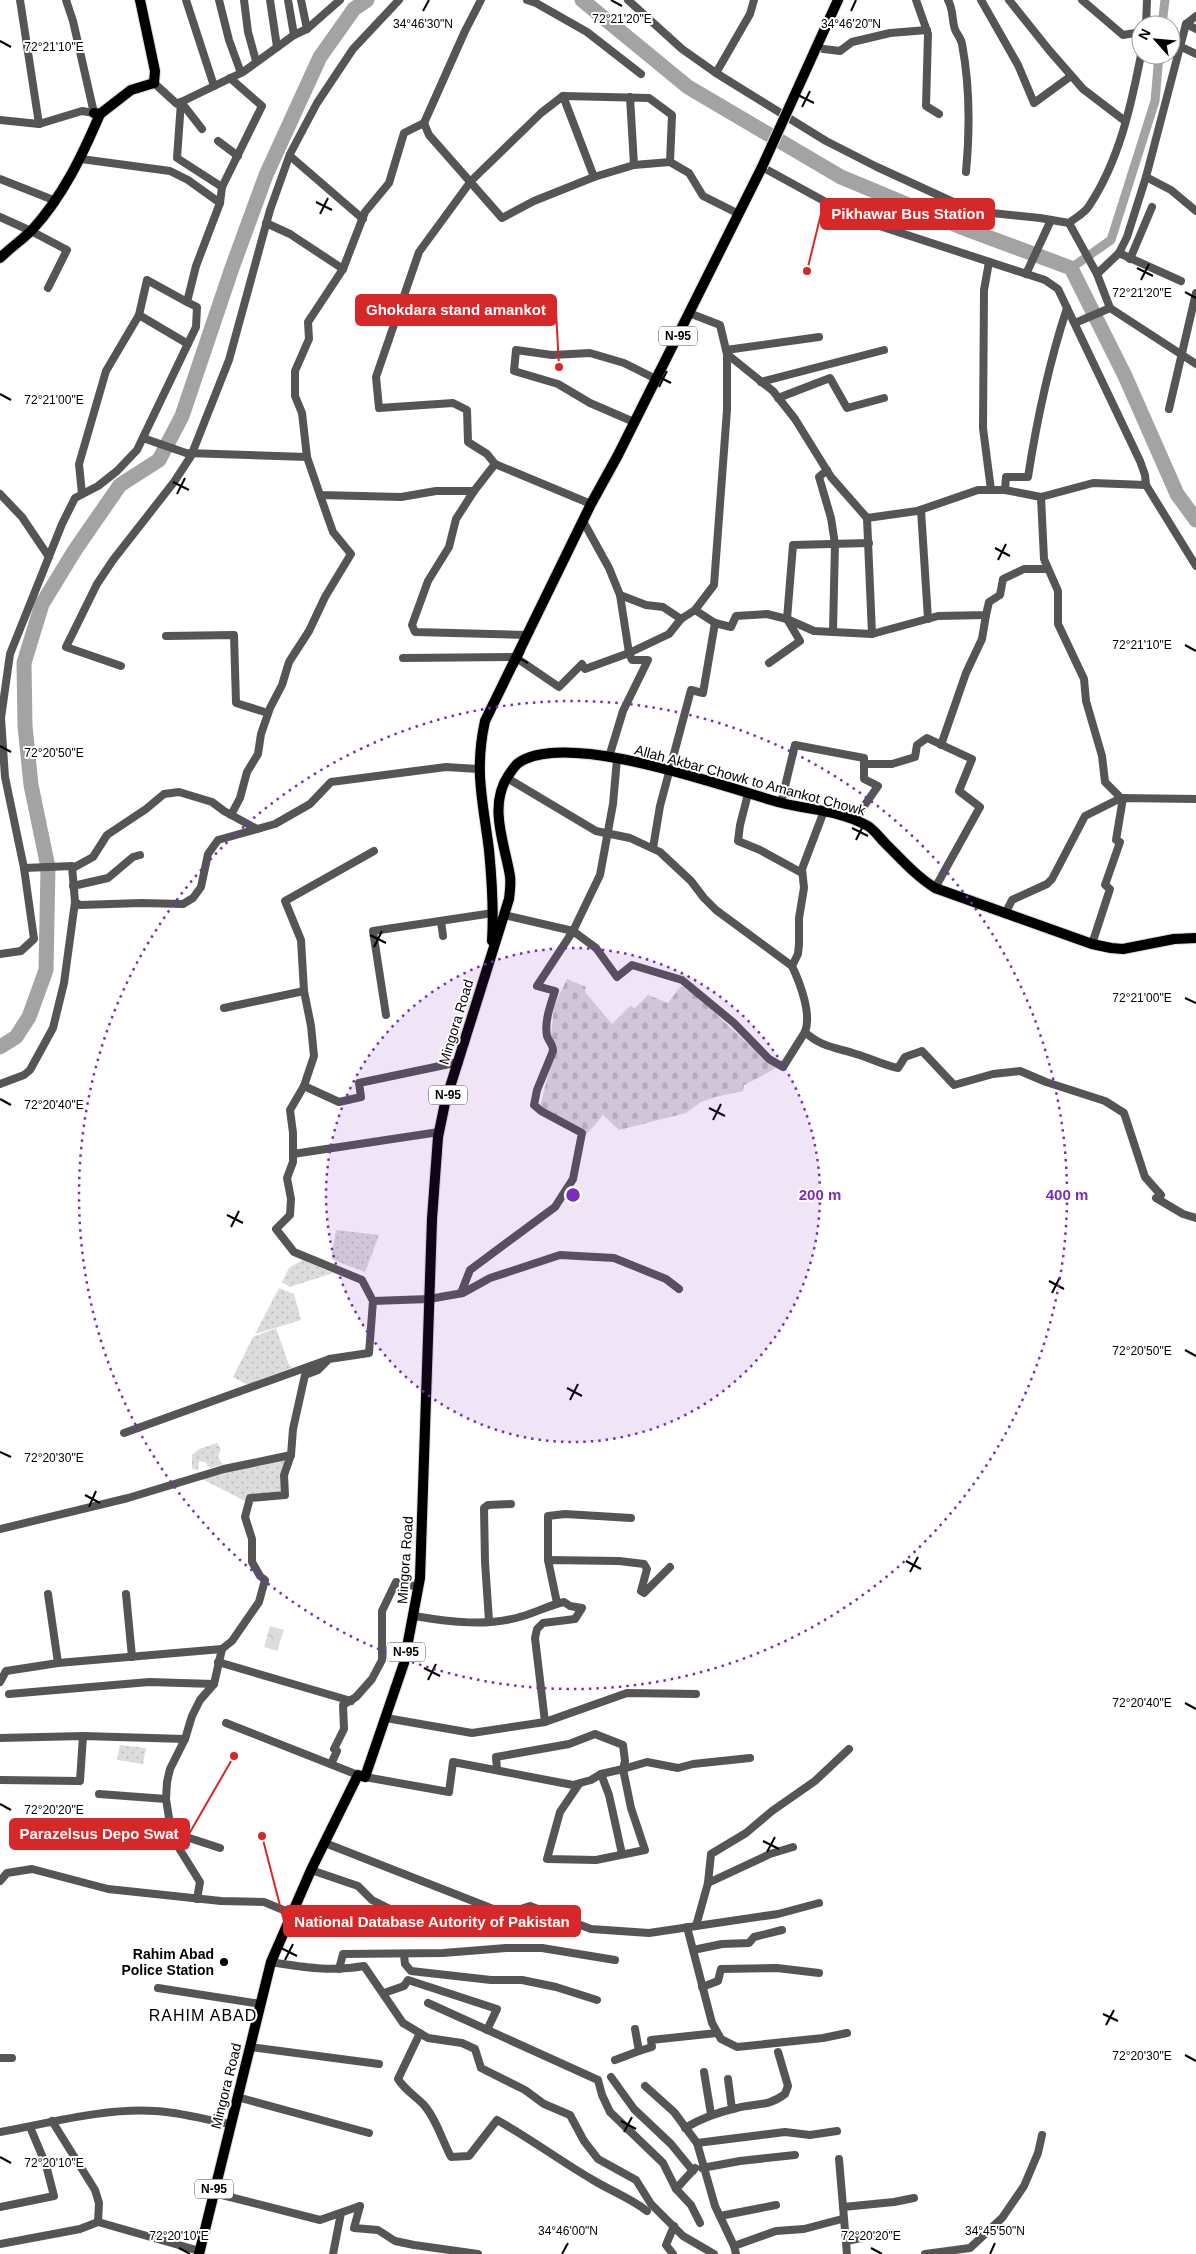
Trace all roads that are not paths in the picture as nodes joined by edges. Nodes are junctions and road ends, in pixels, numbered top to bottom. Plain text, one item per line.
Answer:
1 (20, 0) edge
2 (66, 0) edge
3 (140, 0) edge
4 (186, 0) edge
5 (219, 0) edge
6 (244, 0) edge
7 (270, 0) edge
8 (288, 0) edge
9 (301, 0) edge
10 (399, 0) edge
11 (482, 0) edge
12 (527, 0) edge
13 (628, 0) edge
14 (754, 0) edge
15 (838, 0) edge
16 (916, 0) edge
17 (948, 0) edge
18 (980, 0) edge
19 (1009, 0) edge
20 (1082, 0) edge
21 (1147, 0) edge
22 (337, 2) edge
23 (1146, 15) edge
24 (1196, 16) edge
25 (1186, 24) junction
26 (1196, 29) edge
27 (307, 30) junction
28 (927, 30) junction
29 (1131, 34) edge
30 (294, 35) junction
31 (1181, 42) edge
32 (1181, 46) edge
33 (277, 47) junction
34 (816, 48) junction
35 (1196, 54) edge
36 (256, 61) junction
37 (1138, 65) edge
38 (1175, 65) edge
39 (241, 73) junction
40 (716, 73) junction
41 (641, 74) dead end
42 (1071, 76) junction
43 (230, 78) junction
44 (154, 83) junction
45 (214, 86) junction
46 (563, 96) junction
47 (630, 97) junction
48 (181, 102) junction
49 (97, 114) junction
50 (939, 114) dead end
51 (0, 120) edge
52 (1125, 121) junction
53 (424, 123) junction
54 (39, 124) junction
55 (202, 129) dead end
56 (218, 140) dead end
57 (238, 156) junction
58 (290, 156) junction
59 (81, 158) junction
60 (670, 162) junction
61 (634, 165) junction
62 (762, 167) junction
63 (966, 172) dead end
64 (1146, 176) junction
65 (594, 177) junction
66 (0, 179) edge
67 (471, 180) junction
68 (222, 187) junction
69 (56, 201) junction
70 (220, 203) junction
71 (1152, 207) dead end
72 (1196, 211) edge
73 (739, 214) junction
74 (0, 217) edge
75 (363, 219) junction
76 (1050, 222) junction
77 (266, 223) junction
78 (1069, 223) junction
79 (31, 230) junction
80 (1119, 253) junction
81 (0, 258) edge
82 (1130, 259) junction
83 (988, 262) junction
84 (343, 269) junction
85 (1027, 272) junction
86 (1097, 274) junction
87 (1181, 282) dead end
88 (48, 288) dead end
89 (1196, 293) edge
90 (187, 302) junction
91 (1067, 308) junction
92 (1110, 308) junction
93 (689, 313) junction
94 (139, 315) junction
95 (1076, 324) junction
96 (819, 337) dead end
97 (188, 344) junction
98 (884, 350) dead end
99 (726, 352) junction
100 (1182, 355) junction
101 (1196, 364) edge
102 (656, 379) junction
103 (761, 382) junction
104 (778, 398) junction
105 (884, 398) dead end
106 (1169, 409) dead end
107 (634, 422) junction
108 (143, 439) junction
109 (190, 453) junction
110 (307, 457) junction
111 (495, 464) junction
112 (827, 470) junction
113 (1146, 485) junction
114 (990, 490) junction
115 (1005, 490) junction
116 (474, 491) junction
117 (0, 494) edge
118 (82, 494) junction
119 (320, 494) junction
120 (1041, 497) junction
121 (591, 504) junction
122 (921, 510) junction
123 (868, 518) junction
124 (582, 521) junction
125 (869, 543) junction
126 (836, 544) junction
127 (49, 557) junction
128 (1196, 566) edge
129 (1048, 568) junction
130 (620, 595) junction
131 (695, 610) junction
132 (986, 615) junction
133 (681, 619) junction
134 (787, 619) junction
135 (928, 619) junction
136 (715, 623) junction
137 (833, 631) junction
138 (872, 634) junction
139 (526, 635) junction
140 (166, 636) dead end
141 (629, 654) junction
142 (515, 657) junction
143 (403, 658) dead end
144 (769, 663) dead end
145 (121, 666) dead end
146 (268, 713) junction
147 (942, 745) junction
148 (613, 758) junction
149 (864, 764) junction
150 (478, 768) junction
151 (670, 770) junction
152 (506, 778) junction
153 (748, 794) junction
154 (1122, 798) junction
155 (1196, 799) edge
156 (781, 803) junction
157 (824, 812) junction
158 (231, 815) junction
159 (855, 819) junction
160 (257, 829) junction
161 (606, 833) junction
162 (653, 848) junction
163 (374, 851) dead end
164 (140, 855) dead end
165 (70, 867) junction
166 (27, 868) junction
167 (802, 873) junction
168 (73, 886) junction
169 (936, 888) junction
170 (75, 902) junction
171 (493, 913) junction
172 (1005, 914) junction
173 (504, 915) junction
174 (441, 921) junction
175 (573, 931) junction
176 (443, 936) dead end
177 (1196, 938) edge
178 (1092, 944) junction
179 (492, 950) junction
180 (0, 954) edge
181 (792, 966) junction
182 (304, 991) junction
183 (224, 1008) dead end
184 (386, 1014) dead end
185 (805, 1032) junction
186 (459, 1062) junction
187 (0, 1084) edge
188 (304, 1086) junction
189 (439, 1132) junction
190 (293, 1154) junction
191 (1196, 1218) edge
192 (679, 1289) dead end
193 (461, 1293) junction
194 (429, 1299) junction
195 (373, 1301) junction
196 (329, 1359) junction
197 (124, 1433) dead end
198 (291, 1455) junction
199 (511, 1504) dead end
200 (631, 1518) dead end
201 (0, 1529) edge
202 (548, 1560) junction
203 (670, 1567) dead end
204 (419, 1587) junction
205 (48, 1594) dead end
206 (126, 1594) dead end
207 (557, 1603) junction
208 (414, 1616) junction
209 (489, 1621) junction
210 (222, 1649) junction
211 (132, 1657) junction
212 (218, 1662) junction
213 (58, 1663) junction
214 (0, 1682) edge
215 (214, 1684) junction
216 (9, 1694) dead end
217 (696, 1694) dead end
218 (351, 1701) junction
219 (386, 1718) junction
220 (545, 1722) junction
221 (226, 1723) dead end
222 (83, 1736) junction
223 (0, 1738) edge
224 (186, 1739) junction
225 (849, 1749) dead end
226 (750, 1758) dead end
227 (331, 1764) junction
228 (497, 1769) junction
229 (623, 1769) junction
230 (601, 1774) junction
231 (362, 1776) junction
232 (0, 1780) edge
233 (579, 1784) junction
234 (99, 1794) dead end
235 (166, 1799) junction
236 (170, 1832) junction
237 (324, 1843) junction
238 (793, 1847) dead end
239 (220, 1848) dead end
240 (622, 1854) junction
241 (312, 1870) junction
242 (0, 1881) edge
243 (708, 1883) junction
244 (197, 1898) junction
245 (819, 1903) dead end
246 (293, 1914) junction
247 (506, 1914) junction
248 (696, 1926) junction
249 (687, 1927) junction
250 (782, 1930) dead end
251 (693, 1950) junction
252 (404, 1954) junction
253 (615, 1960) dead end
254 (271, 1962) junction
255 (340, 1969) junction
256 (819, 1973) dead end
257 (702, 1987) junction
258 (158, 1988) dead end
259 (384, 1993) junction
260 (597, 2000) dead end
261 (261, 2004) junction
262 (428, 2004) dead end
263 (635, 2029) dead end
264 (487, 2030) junction
265 (717, 2033) junction
266 (847, 2033) dead end
267 (420, 2034) junction
268 (250, 2047) junction
269 (639, 2051) junction
270 (778, 2052) dead end
271 (0, 2058) edge
272 (12, 2058) dead end
273 (615, 2060) dead end
274 (379, 2064) dead end
275 (704, 2072) dead end
276 (611, 2077) dead end
277 (728, 2079) dead end
278 (646, 2086) dead end
279 (237, 2097) junction
280 (732, 2109) junction
281 (711, 2114) junction
282 (52, 2122) junction
283 (230, 2124) junction
284 (30, 2127) junction
285 (685, 2128) junction
286 (837, 2131) dead end
287 (0, 2132) edge
288 (369, 2134) dead end
289 (1042, 2135) dead end
290 (697, 2143) junction
291 (795, 2155) dead end
292 (839, 2159) dead end
293 (702, 2165) junction
294 (693, 2171) junction
295 (676, 2189) junction
296 (214, 2193) junction
297 (914, 2198) dead end
298 (776, 2205) dead end
299 (0, 2207) edge
300 (843, 2207) junction
301 (647, 2211) dead end
302 (341, 2213) junction
303 (720, 2216) junction
304 (842, 2220) junction
305 (98, 2222) junction
306 (700, 2224) dead end
307 (674, 2226) junction
308 (888, 2233) dead end
309 (846, 2240) junction
310 (0, 2244) edge
311 (735, 2250) edge
312 (199, 2252) edge
313 (333, 2254) edge
314 (478, 2254) edge
315 (673, 2254) edge
316 (714, 2254) edge
317 (847, 2254) edge
318 (925, 2254) edge

1 - 54 street
2 - 49 street
3 - 44 main road
4 - 45 street
5 - 39 street
6 - 36 street
7 - 33 street
8 - 30 street
9 - 27 street
10 - 58 street
11 - 53 street
12 - 41 street
13 - 40 street
14 - 40 street
15 - 34 main road, N-95
16 - 28 street
17 - 63 street
18 - 42 street
19 - 42 street
20 - 29 street
21 - 23 street
22 - 27 street
24 - 25 street
25 - 26 street
25 - 31 street
27 - 30 street
28 - 34 street
28 - 50 street
30 - 33 street
32 - 35 street
33 - 36 street
34 - 62 main road, N-95, bridge
36 - 39 street
37 - 52 street
38 - 64 street
39 - 43 street
40 - 76 street
42 - 52 street
43 - 45 street
43 - 57 street
44 - 48 street
44 - 49 main road
45 - 48 street
46 - 47 street
46 - 65 street
46 - 67 street
47 - 60 street
47 - 61 street
48 - 55 street
48 - 68 street
49 - 54 street
49 - 59 main road
51 - 54 street
52 - 78 street
53 - 67 street
53 - 75 street
56 - 57 street
57 - 68 street
58 - 75 street
58 - 77 street
59 - 69 main road
59 - 70 street
60 - 61 street
60 - 73 street
61 - 65 street
62 - 73 main road, N-95
62 - 83 street
64 - 72 street
64 - 80 street
65 - 67 street
66 - 69 street
67 - 111 street
68 - 70 street
69 - 79 main road
70 - 90 street
71 - 82 street
73 - 93 main road, N-95
74 - 79 street
75 - 84 street
76 - 78 street
76 - 85 street
77 - 84 street
77 - 109 street
78 - 86 street
79 - 81 main road
79 - 88 street
80 - 82 street
80 - 86 street
82 - 87 street
83 - 85 street
83 - 114 street
84 - 110 street
85 - 91 street
86 - 92 street
89 - 100 street
90 - 94 street
90 - 97 street
91 - 95 street
91 - 115 street
92 - 95 street
92 - 100 street
93 - 99 street
93 - 102 main road, N-95
94 - 97 street
94 - 118 street
95 - 113 street
96 - 99 street
97 - 108 street
98 - 103 street
99 - 103 street
99 - 131 street
100 - 101 street
100 - 106 street
102 - 107 main road, N-95
102 - 107 street
103 - 104 street
104 - 105 street
104 - 112 street
107 - 121 main road, N-95
108 - 109 street
108 - 118 street
109 - 110 street
109 - 145 street
110 - 119 street
111 - 116 street
111 - 121 street
112 - 123 street
112 - 126 street
113 - 120 street
113 - 128 street
114 - 115 street
114 - 122 street
115 - 120 street
116 - 119 street
116 - 139 street
117 - 127 street
118 - 127 street
119 - 146 street
120 - 129 street
121 - 124 main road, N-95
122 - 123 street
122 - 135 street
123 - 125 street
124 - 130 street
124 - 139 main road, N-95
125 - 126 street
125 - 138 street
126 - 134 street
126 - 137 street
127 - 166 street
129 - 132 street
129 - 154 street
130 - 133 street
130 - 141 street
131 - 133 street
131 - 136 street
132 - 135 street
132 - 147 street
133 - 141 street
134 - 136 street
134 - 137 street
134 - 144 street
135 - 138 street
136 - 151 street
137 - 138 street
139 - 142 main road, N-95
140 - 146 street
141 - 142 street
141 - 148 street
142 - 143 street
142 - 150 main road, N-95
146 - 158 street
147 - 149 street
147 - 169 street
148 - 151 main road, Allah Akbar Chowk to Amankot Chowk
148 - 152 main road, Allah Akbar Chowk to Amankot Chowk
148 - 161 street
149 - 156 street
149 - 159 street
150 - 160 street
150 - 171 main road, N-95
151 - 153 main road, Allah Akbar Chowk to Amankot Chowk
151 - 162 street
152 - 161 street
152 - 173 main road
153 - 156 main road, Allah Akbar Chowk to Amankot Chowk
153 - 167 street
154 - 155 street
154 - 172 street
154 - 178 street
156 - 157 main road, Allah Akbar Chowk to Amankot Chowk
157 - 159 main road, Allah Akbar Chowk to Amankot Chowk
157 - 167 street
158 - 160 street
158 - 165 street
159 - 169 main road, Allah Akbar Chowk to Amankot Chowk
160 - 170 street
161 - 162 street
161 - 175 street
162 - 181 street
163 - 182 street
164 - 168 street
165 - 166 street
165 - 168 street
166 - 180 street
167 - 181 street
168 - 170 street
169 - 172 main road, Allah Akbar Chowk to Amankot Chowk
170 - 187 street
171 - 174 street
171 - 179 main road, N-95
172 - 178 main road, Allah Akbar Chowk to Amankot Chowk
173 - 175 street
173 - 179 main road
174 - 176 street
174 - 184 street
175 - 185 street
175 - 193 street
177 - 178 main road, Allah Akbar Chowk to Amankot Chowk
179 - 186 main road, Mingora Road / N-95
181 - 185 street
182 - 183 street
182 - 188 street
185 - 191 street
186 - 188 street
186 - 189 main road, Mingora Road / N-95
188 - 190 street
189 - 190 street
189 - 194 main road, Mingora Road / N-95
190 - 195 street
192 - 193 street
193 - 194 street
194 - 195 street
194 - 204 main road, Mingora Road / N-95
195 - 196 street
196 - 197 street
196 - 198 street
198 - 201 street
198 - 210 street
199 - 209 street
200 - 202 street
202 - 203 street
202 - 207 street
204 - 208 main road, Mingora Road / N-95
204 - 218 street
205 - 213 street
206 - 211 street
207 - 209 street
207 - 220 street
208 - 209 street
208 - 219 main road, Mingora Road / N-95
210 - 211 street
210 - 212 street
211 - 213 street
212 - 215 street
212 - 218 street
213 - 214 street
215 - 216 street
215 - 224 street
217 - 220 street
218 - 227 street
219 - 220 street
219 - 231 main road, Mingora Road / N-95
221 - 227 street
222 - 223 street
222 - 224 street
222 - 232 street
224 - 235 street
225 - 243 street
226 - 229 street
227 - 231 street
228 - 229 street
228 - 231 street
228 - 233 street
229 - 230 street
229 - 240 street
230 - 233 street
230 - 240 street
231 - 237 main road, Mingora Road / N-95
233 - 240 street
234 - 235 street
235 - 236 street
236 - 239 street
236 - 244 street
237 - 241 main road, Mingora Road / N-95
237 - 247 street
238 - 243 street
241 - 246 main road, Mingora Road / N-95
241 - 247 street
242 - 244 street
243 - 248 street
244 - 246 street
245 - 248 street
246 - 254 main road, Mingora Road / N-95
247 - 249 street
248 - 249 street
249 - 251 street
250 - 251 street
251 - 257 street
252 - 253 street
252 - 255 street
252 - 260 street
254 - 255 street
254 - 261 main road, Mingora Road / N-95
255 - 259 street
256 - 257 street
257 - 265 street
258 - 261 street
259 - 264 street
259 - 267 street
261 - 268 main road, Mingora Road / N-95
262 - 264 street
263 - 269 street
264 - 295 street
265 - 266 street
265 - 269 street
267 - 301 street
267 - 307 street
268 - 274 street
268 - 279 main road, Mingora Road / N-95
269 - 273 street
270 - 280 street
271 - 272 street
275 - 281 street
276 - 294 street
277 - 280 street
278 - 285 street
279 - 283 main road, Mingora Road / N-95
279 - 288 street
280 - 281 street
281 - 285 street
282 - 283 street
282 - 284 street
282 - 305 street
283 - 296 main road, Mingora Road / N-95
284 - 287 street
284 - 299 street
285 - 290 street
286 - 290 street
289 - 318 street
290 - 293 street
291 - 293 street
292 - 300 street
293 - 294 street
293 - 303 street
294 - 295 street
295 - 306 street
296 - 302 street
296 - 312 main road, Mingora Road / N-95
297 - 300 street
298 - 303 street
300 - 304 street
302 - 313 street
302 - 314 street
303 - 311 street
304 - 309 street
304 - 311 street
305 - 310 street
305 - 312 street
307 - 315 street
307 - 316 street
308 - 309 street
309 - 317 street

